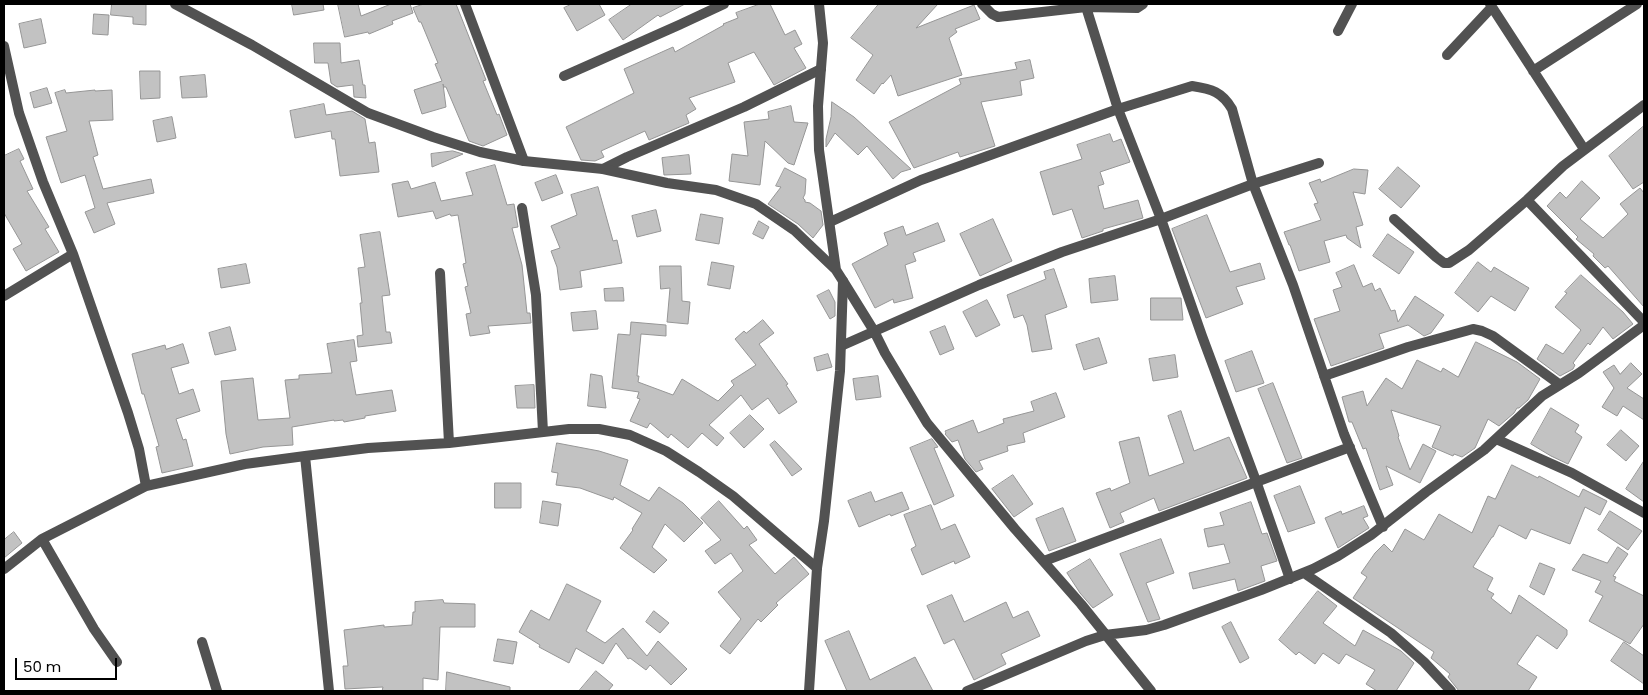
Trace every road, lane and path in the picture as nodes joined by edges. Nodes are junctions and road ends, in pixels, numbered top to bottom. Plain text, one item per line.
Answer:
1 (175, 4) edge
2 (465, 4) edge
3 (724, 4) edge
4 (819, 4) edge
5 (982, 4) edge
6 (1143, 4) edge
7 (1352, 4) edge
8 (1637, 4) edge
9 (1491, 6) edge
10 (1086, 8) junction
11 (1338, 31) dead end
12 (4, 46) edge
13 (1447, 55) dead end
14 (821, 69) junction
15 (1533, 71) junction
16 (564, 76) dead end
17 (1644, 104) edge
18 (1118, 110) junction
19 (1584, 149) junction
20 (524, 161) junction
21 (1319, 162) dead end
22 (603, 169) junction
23 (1253, 184) junction
24 (1527, 200) junction
25 (522, 208) dead end
26 (1161, 219) junction
27 (1394, 219) dead end
28 (830, 222) junction
29 (73, 254) junction
30 (836, 270) junction
31 (440, 273) dead end
32 (842, 281) junction
33 (4, 296) edge
34 (1644, 323) edge
35 (874, 331) junction
36 (841, 346) junction
37 (1324, 376) junction
38 (1559, 384) junction
39 (543, 432) junction
40 (1496, 439) junction
41 (449, 443) junction
42 (1350, 447) junction
43 (304, 456) junction
44 (1256, 481) junction
45 (146, 486) junction
46 (1644, 513) edge
47 (1383, 527) junction
48 (42, 539) junction
49 (1044, 561) junction
50 (817, 568) junction
51 (4, 569) edge
52 (1304, 573) junction
53 (1290, 579) junction
54 (1105, 635) junction
55 (202, 642) dead end
56 (117, 662) dead end
57 (216, 691) edge
58 (329, 691) edge
59 (809, 691) edge
60 (967, 691) edge
61 (1150, 691) edge
62 (1451, 691) edge

1 - 20 street
2 - 20 street
3 - 16 street
4 - 14 street
5 - 10 street
6 - 10 street
7 - 11 street
8 - 15 street
9 - 13 street
9 - 15 street
10 - 18 street
12 - 29 street
14 - 22 street
14 - 28 street
15 - 19 street
17 - 19 street
18 - 23 street
18 - 26 street
18 - 28 street
19 - 24 street
20 - 22 street
21 - 23 street
22 - 30 street
23 - 26 street
23 - 37 street
24 - 27 street
24 - 34 street
25 - 39 street
26 - 35 street
26 - 44 street
28 - 30 street
29 - 33 street
29 - 45 street
30 - 32 street
31 - 41 street
32 - 35 street
32 - 36 street
34 - 38 street
35 - 36 street
35 - 49 street
36 - 50 street
37 - 38 street
37 - 42 street
38 - 40 street
39 - 41 street
39 - 50 street
40 - 46 street
40 - 47 street
41 - 43 street
42 - 44 street
42 - 47 street
43 - 45 street
43 - 58 street
44 - 49 street
44 - 53 street
45 - 48 street
47 - 52 street
48 - 51 street
48 - 56 street
49 - 54 street
50 - 59 street
52 - 53 street
52 - 62 street
53 - 54 street
54 - 60 street
54 - 61 street
55 - 57 street

